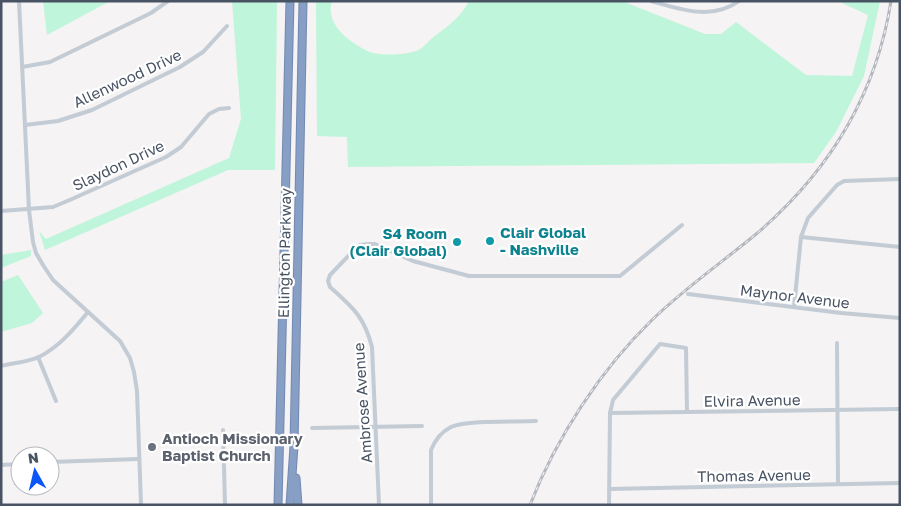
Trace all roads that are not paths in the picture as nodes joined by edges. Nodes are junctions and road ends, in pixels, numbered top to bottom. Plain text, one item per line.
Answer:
1 (20, 1) edge
2 (168, 1) edge
3 (290, 1) edge
4 (303, 1) edge
5 (651, 1) edge
6 (740, 1) edge
7 (227, 26) dead end
8 (22, 66) junction
9 (229, 108) dead end
10 (25, 124) junction
11 (900, 179) edge
12 (29, 210) junction
13 (1, 211) edge
14 (682, 225) dead end
15 (800, 237) junction
16 (900, 247) edge
17 (688, 294) dead end
18 (794, 307) junction
19 (88, 312) junction
20 (900, 318) edge
21 (838, 343) dead end
22 (38, 358) junction
23 (1, 366) edge
24 (56, 401) dead end
25 (900, 409) edge
26 (839, 410) junction
27 (687, 412) junction
28 (610, 414) junction
29 (536, 421) dead end
30 (422, 426) dead end
31 (376, 427) junction
32 (312, 428) dead end
33 (223, 430) dead end
34 (294, 446) junction
35 (140, 459) junction
36 (60, 462) edge
37 (900, 483) edge
38 (838, 484) junction
39 (609, 490) junction
40 (141, 505) edge
41 (225, 505) edge
42 (278, 505) edge
43 (290, 505) edge
44 (298, 505) edge
45 (379, 505) edge
46 (432, 505) edge
47 (609, 505) edge

1 - 8 street
2 - 8 street
3 - 42 highway, Ellington Parkway
4 - 34 highway, Ellington Parkway
5 - 6 street
7 - 10 street, Allenwood Drive
8 - 10 street
9 - 12 street, Slaydon Drive
10 - 12 street
11 - 15 street
12 - 13 street, Slaydon Drive
12 - 19 street
14 - 31 street, Ambrose Avenue
15 - 16 street
15 - 18 street
17 - 18 street, Maynor Avenue
18 - 20 street, Maynor Avenue
19 - 22 street
19 - 35 street
21 - 26 street
22 - 23 street
22 - 24 street
25 - 26 street, Elvira Avenue
26 - 27 street, Elvira Avenue
26 - 38 street
27 - 28 street, Elvira Avenue
27 - 28 street
28 - 39 street
29 - 46 street
30 - 31 street
31 - 32 street
31 - 45 street, Ambrose Avenue
33 - 41 street
34 - 43 highway, Ellington Parkway
34 - 44 highway
35 - 36 street
35 - 40 street
37 - 38 street, Thomas Avenue
38 - 39 street, Thomas Avenue
39 - 47 street

